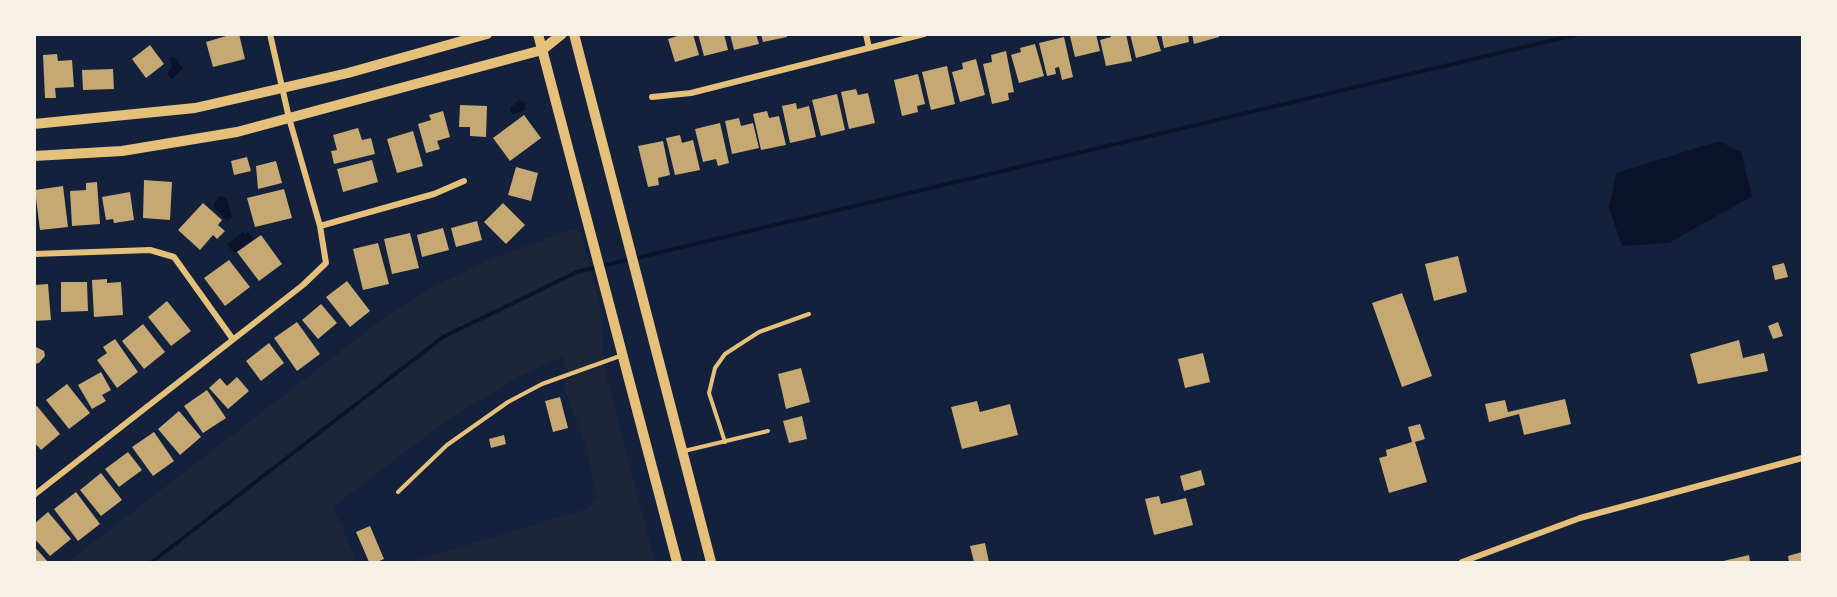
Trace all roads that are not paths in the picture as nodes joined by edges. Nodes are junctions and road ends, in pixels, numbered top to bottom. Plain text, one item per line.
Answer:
1 (270, 34) edge
2 (487, 34) edge
3 (538, 34) edge
4 (562, 34) edge
5 (574, 34) edge
6 (866, 34) edge
7 (924, 34) edge
8 (869, 48) junction
9 (542, 50) junction
10 (284, 88) junction
11 (652, 97) dead end
12 (289, 118) junction
13 (34, 124) edge
14 (34, 156) edge
15 (464, 181) dead end
16 (320, 226) junction
17 (34, 254) edge
18 (809, 314) dead end
19 (232, 338) junction
20 (624, 355) junction
21 (768, 431) dead end
22 (725, 442) junction
23 (683, 452) junction
24 (1803, 458) edge
25 (398, 492) dead end
26 (34, 495) edge
27 (677, 562) edge
28 (711, 562) edge
29 (1462, 562) edge

1 - 10 street
2 - 10 main road
3 - 9 main road
4 - 9 main road
5 - 23 main road
6 - 8 street
7 - 8 street
8 - 11 street
9 - 12 main road
9 - 20 main road
10 - 12 street
10 - 13 main road
12 - 14 main road
12 - 16 street
15 - 16 street
16 - 19 street
17 - 19 street
18 - 22 lane
19 - 26 street
20 - 25 lane
20 - 27 main road
21 - 22 lane
22 - 23 lane
23 - 28 main road
24 - 29 street

